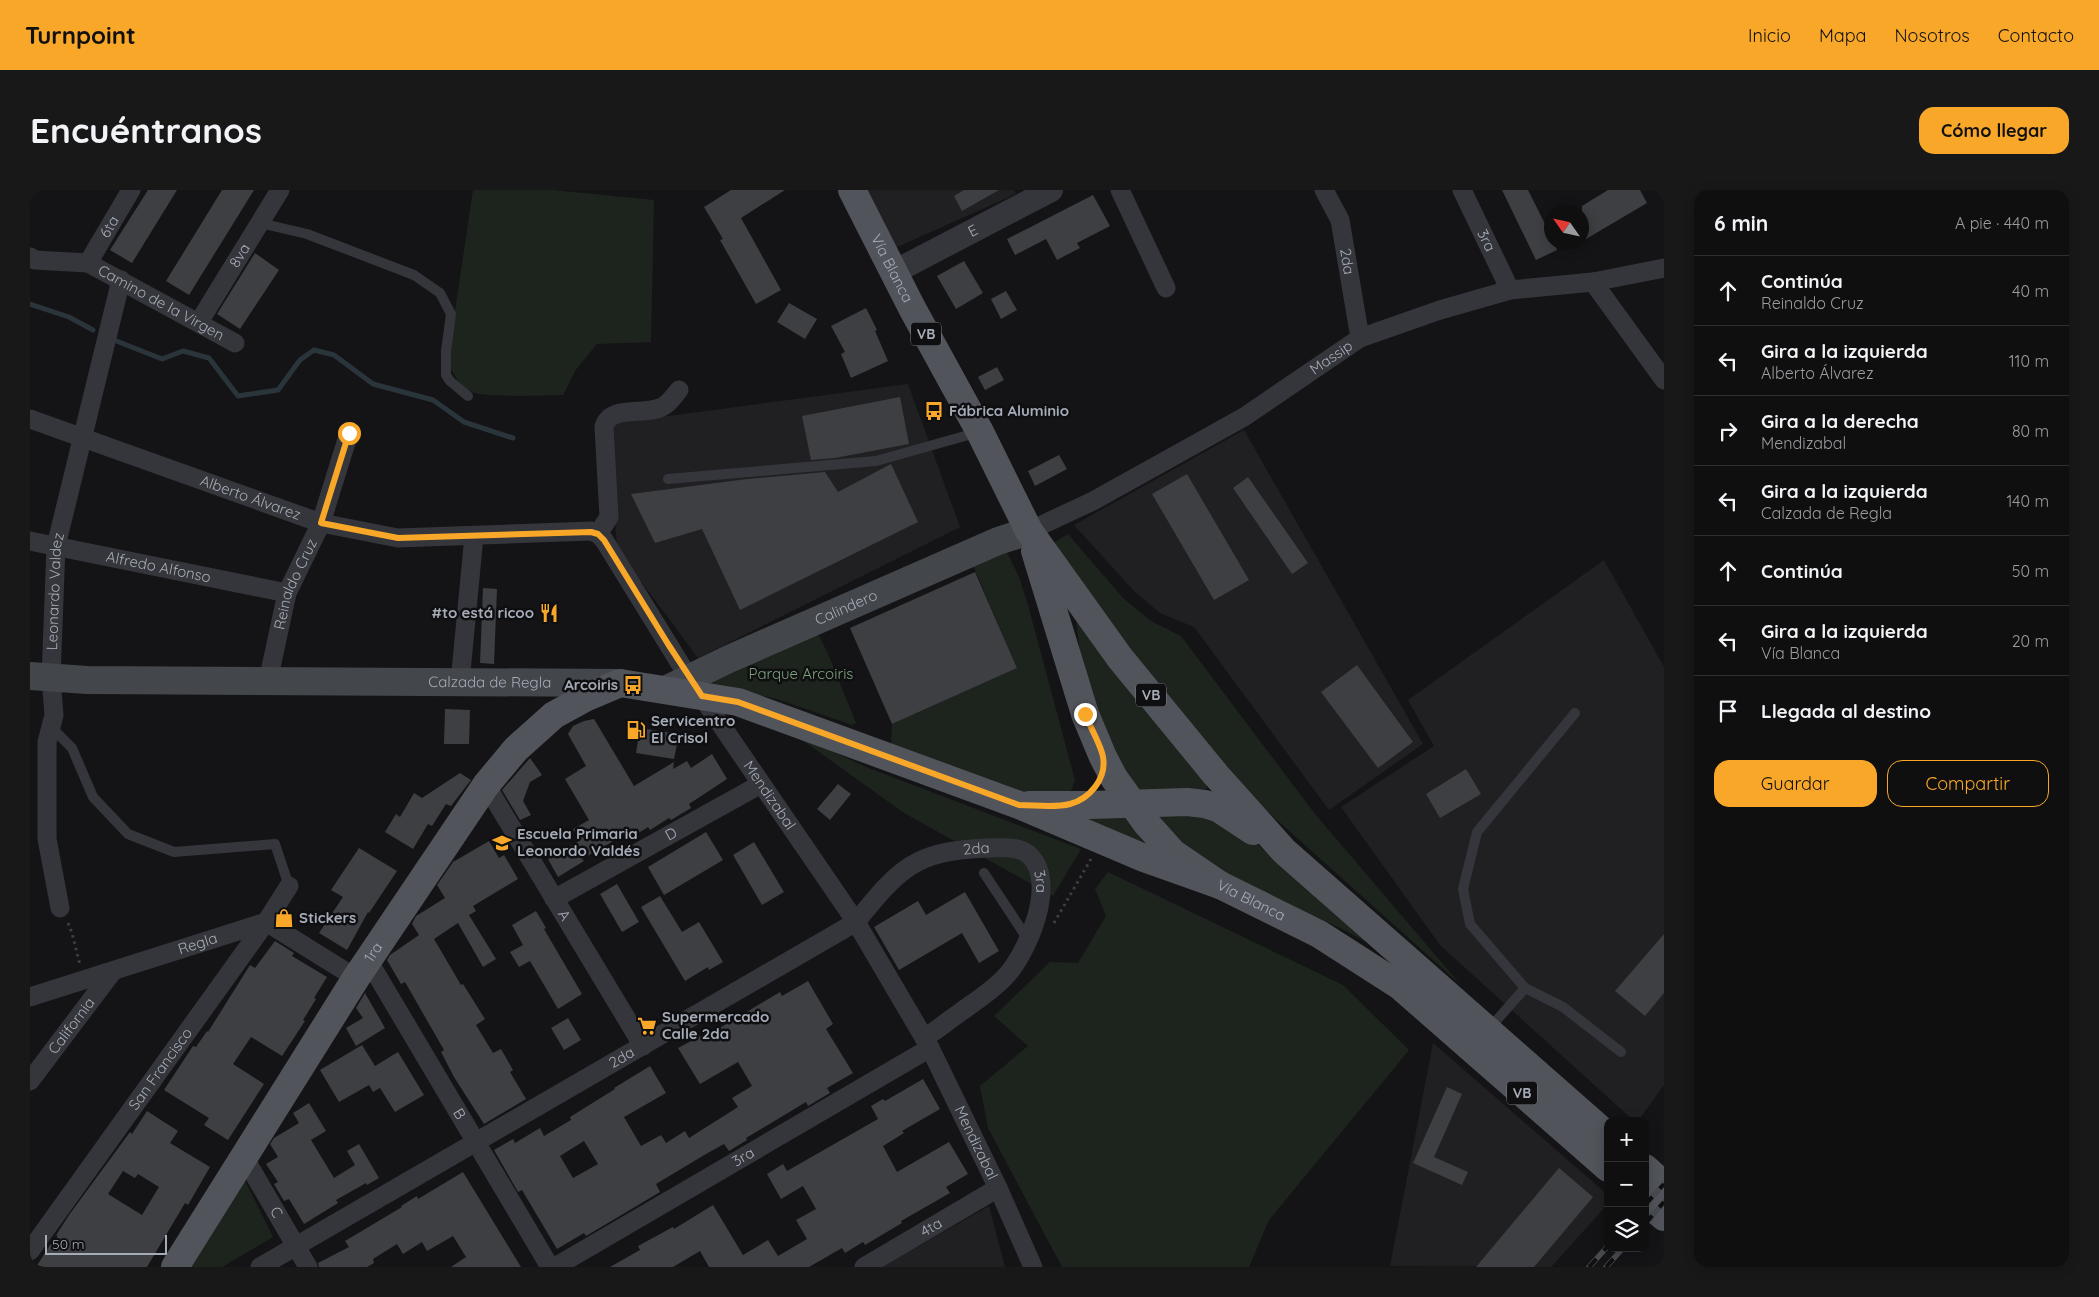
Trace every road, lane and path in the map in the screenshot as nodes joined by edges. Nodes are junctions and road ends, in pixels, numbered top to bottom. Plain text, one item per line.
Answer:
1 (131, 190) edge
2 (280, 190) edge
3 (852, 190) edge
4 (1051, 190) edge
5 (1120, 190) edge
6 (1324, 190) edge
7 (1462, 190) edge
8 (260, 223) junction
9 (30, 256) edge
10 (88, 263) junction
11 (1664, 268) edge
12 (894, 272) junction
13 (121, 280) junction
14 (1593, 282) junction
15 (1166, 288) dead end
16 (1510, 290) junction
17 (199, 322) junction
18 (1360, 338) junction
19 (235, 342) dead end
20 (1664, 380) edge
21 (678, 390) dead end
22 (468, 396) dead end
23 (30, 419) edge
24 (980, 432) junction
25 (349, 433) dead end
26 (84, 437) junction
27 (668, 479) dead end
28 (321, 523) junction
29 (1029, 531) junction
30 (598, 534) junction
31 (474, 536) junction
32 (30, 540) edge
33 (56, 546) junction
34 (286, 593) junction
35 (41, 677) edge
36 (268, 681) junction
37 (460, 682) junction
38 (620, 683) junction
39 (696, 687) junction
40 (1574, 713) dead end
41 (51, 727) junction
42 (1103, 757) junction
43 (761, 784) junction
44 (486, 785) junction
45 (1131, 803) junction
46 (1069, 804) junction
47 (1019, 805) junction
48 (1284, 851) junction
49 (1031, 857) joint
50 (984, 873) dead end
51 (1220, 885) junction
52 (289, 886) joint
53 (554, 899) junction
54 (60, 908) joint
55 (266, 922) junction
56 (856, 922) junction
57 (1028, 941) junction
58 (362, 969) junction
59 (113, 970) junction
60 (83, 980) junction
61 (1526, 988) junction
62 (30, 997) edge
63 (1488, 1031) junction
64 (927, 1043) junction
65 (643, 1046) junction
66 (1621, 1052) dead end
67 (30, 1081) edge
68 (1604, 1132) edge
69 (476, 1142) junction
70 (244, 1157) junction
71 (1604, 1164) edge
72 (1649, 1172) edge
73 (1664, 1185) edge
74 (998, 1188) junction
75 (1649, 1204) edge
76 (1664, 1217) edge
77 (296, 1246) junction
78 (30, 1250) edge
79 (176, 1267) edge
80 (260, 1267) edge
81 (308, 1267) edge
82 (550, 1267) edge
83 (555, 1267) edge
84 (864, 1267) edge
85 (1032, 1267) edge

1 - 10 street, 6ta
2 - 8 street, 8va
3 - 12 main road, Vía Blanca / VB
4 - 12 street, E
5 - 15 street
6 - 18 street, 2da
7 - 16 street, 3ra
8 - 17 street, 8va
8 - 22 lane
9 - 10 street, Camino de la Virgen
10 - 13 street, Camino de la Virgen
11 - 14 street, Massip
12 - 24 main road, Vía Blanca / VB
13 - 17 street, Camino de la Virgen
13 - 26 street, Leonardo Valdez
14 - 16 street, Massip
14 - 20 street
16 - 18 street, Massip
17 - 19 street, Camino de la Virgen
18 - 29 street, Massip
21 - 30 street
23 - 26 street, Alberto Álvarez
24 - 27 lane
24 - 29 main road, Vía Blanca / VB
25 - 28 street, Reinaldo Cruz
26 - 28 street, Alberto Álvarez
26 - 33 street, Leonardo Valdez
28 - 31 street, Alberto Álvarez
28 - 34 street, Reinaldo Cruz
29 - 39 main road, Calindero
29 - 42 main road, Vía Blanca / VB
29 - 48 main road, Vía Blanca / VB
30 - 31 street, Alberto Álvarez
30 - 39 street, Mendizabal
31 - 37 street
32 - 33 street, Alfredo Alfonso
33 - 34 street, Alfredo Alfonso
33 - 35 street, Leonardo Valdez
34 - 36 street, Reinaldo Cruz
35 - 36 main road, Calzada de Regla
35 - 41 street, Leonardo Valdez
36 - 37 main road, Calzada de Regla
37 - 38 main road, Calzada de Regla
38 - 39 main road, Calzada de Regla
38 - 44 main road, 1ra
39 - 43 street, Mendizabal
39 - 47 main road, Calzada de Regla
40 - 61 lane
41 - 52 lane
41 - 54 street, Leonardo Valdez
42 - 45 main road, Vía Blanca / VB
42 - 46 main road
43 - 53 street, D
43 - 56 street, Mendizabal
44 - 53 street, A
44 - 58 main road, 1ra
45 - 46 main road
45 - 48 main road
45 - 51 main road, Vía Blanca / VB
46 - 47 main road
47 - 51 main road, Calzada de Regla
48 - 63 main road, Vía Blanca / VB
49 - 56 street, 2da
49 - 57 street, 3ra
50 - 57 lane
51 - 71 main road, Vía Blanca / VB
52 - 55 street, San Francisco
53 - 65 street, A
54 - 60 path
55 - 58 street
55 - 59 street, Regla
55 - 78 street, San Francisco
56 - 64 street, Mendizabal
56 - 65 street, 2da
57 - 64 street, 3ra
58 - 69 street, B
58 - 70 main road, 1ra
59 - 60 street, Regla
59 - 67 street, California
60 - 62 street, Regla
61 - 63 lane
61 - 66 lane
63 - 68 main road, Vía Blanca / VB
64 - 74 street, Mendizabal
64 - 83 street, 3ra
65 - 69 street, 2da
69 - 77 street, 2da
69 - 82 street, B
70 - 77 street, C
70 - 79 main road, 1ra
72 - 73 main road
74 - 84 street, 4ta
74 - 85 street
75 - 76 main road
77 - 80 street, 2da
77 - 81 street, C

